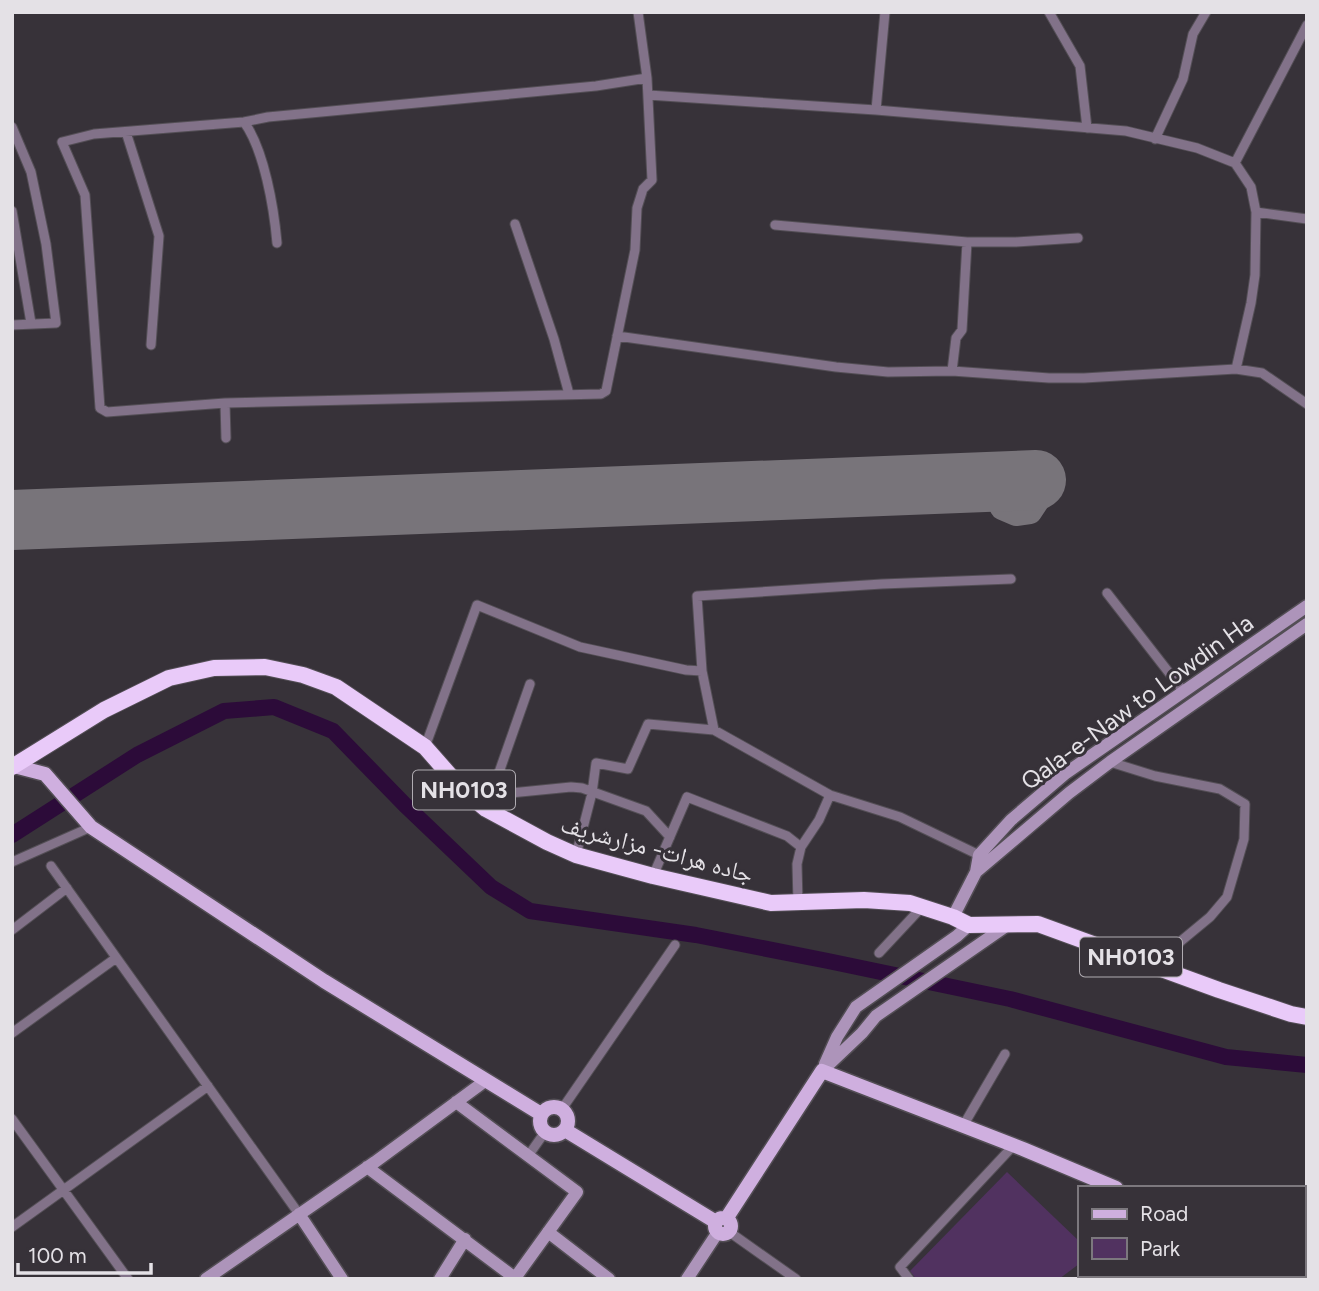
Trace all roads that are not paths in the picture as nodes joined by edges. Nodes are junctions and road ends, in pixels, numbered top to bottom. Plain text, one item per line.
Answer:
1 (638, 12) edge
2 (886, 12) edge
3 (1049, 12) edge
4 (1206, 12) edge
5 (1307, 25) edge
6 (647, 78) junction
7 (648, 95) junction
8 (876, 110) junction
9 (244, 121) junction
10 (12, 127) edge
11 (1087, 128) junction
12 (126, 132) junction
13 (1156, 139) junction
14 (1235, 163) junction
15 (12, 211) edge
16 (1256, 212) junction
17 (1307, 219) edge
18 (515, 224) dead end
19 (775, 225) dead end
20 (1078, 238) dead end
21 (967, 242) junction
22 (277, 243) dead end
23 (31, 323) junction
24 (12, 325) edge
25 (617, 336) junction
26 (151, 345) dead end
27 (1236, 369) junction
28 (952, 371) junction
29 (569, 394) junction
30 (225, 403) junction
31 (1307, 404) edge
32 (226, 438) dead end
33 (1011, 579) dead end
34 (1107, 593) dead end
35 (1307, 606) edge
36 (1307, 624) edge
37 (702, 671) junction
38 (530, 684) dead end
39 (1184, 692) junction
40 (1149, 716) junction
41 (1157, 729) junction
42 (714, 730) junction
43 (425, 747) junction
44 (1110, 762) junction
45 (13, 766) edge
46 (592, 793) junction
47 (830, 795) junction
48 (489, 802) junction
49 (91, 827) junction
50 (670, 837) junction
51 (801, 847) junction
52 (576, 855) junction
53 (979, 855) junction
54 (12, 862) edge
55 (51, 866) dead end
56 (976, 872) junction
57 (653, 876) junction
58 (66, 888) junction
59 (798, 903) junction
60 (922, 907) junction
61 (953, 917) junction
62 (969, 925) junction
63 (1006, 926) junction
64 (12, 930) edge
65 (676, 945) dead end
66 (879, 953) dead end
67 (116, 958) junction
68 (1158, 966) junction
69 (1307, 1017) edge
70 (12, 1033) edge
71 (1005, 1054) dead end
72 (822, 1071) junction
73 (485, 1081) junction
74 (208, 1087) junction
75 (456, 1102) junction
76 (562, 1109) junction
77 (541, 1114) junction
78 (12, 1119) edge
79 (963, 1126) junction
80 (565, 1130) junction
81 (545, 1132) junction
82 (1014, 1145) junction
83 (528, 1156) junction
84 (367, 1167) junction
85 (1111, 1186) edge
86 (64, 1192) junction
87 (299, 1214) junction
88 (722, 1226) junction
89 (12, 1227) edge
90 (548, 1232) junction
91 (465, 1239) junction
92 (515, 1278) edge
93 (128, 1279) edge
94 (206, 1279) edge
95 (342, 1279) edge
96 (440, 1279) edge
97 (608, 1279) edge
98 (687, 1279) edge
99 (796, 1279) edge
100 (909, 1279) edge

1 - 6 street
2 - 8 street
3 - 11 street
4 - 13 street
5 - 14 street
6 - 7 street
6 - 9 street
7 - 8 street
7 - 25 street
8 - 11 street
9 - 12 street
9 - 22 street
10 - 23 street
11 - 13 street
12 - 26 street
12 - 30 street
13 - 14 street
14 - 16 street
15 - 23 street
16 - 17 street
16 - 27 street
18 - 29 street
19 - 21 street
20 - 21 street
21 - 28 street
23 - 24 street
25 - 28 street
25 - 29 street
27 - 28 street
27 - 31 street
29 - 30 street
30 - 32 street
33 - 37 street
34 - 39 street
35 - 39 street, Qala-e-Naw to Lowdin Ha
36 - 41 street, Qala-e-Naw to Lowdin Ha
37 - 42 street
37 - 43 street
38 - 48 street
39 - 40 street, Qala-e-Naw to Lowdin Ha
40 - 41 street
40 - 53 street, Qala-e-Naw to Lowdin Ha
41 - 44 street, Qala-e-Naw to Lowdin Ha
42 - 46 street
42 - 47 street
43 - 45 highway, جاده هرات- مزارشریف / NH0103
43 - 48 highway, جاده هرات- مزارشریف / NH0103
44 - 56 street, Qala-e-Naw to Lowdin Ha
44 - 68 street
45 - 49 main road
46 - 48 street
46 - 50 street
46 - 52 street
47 - 51 street
47 - 53 street
48 - 52 highway, جاده هرات- مزارشریف / NH0103
49 - 54 street
49 - 73 main road
50 - 51 street
50 - 57 street
51 - 59 street
52 - 57 highway, جاده هرات- مزارشریف / NH0103
53 - 56 street, Qala-e-Naw to Lowdin Ha
55 - 58 street
56 - 61 street, Qala-e-Naw to Lowdin Ha
57 - 59 highway, جاده هرات- مزارشریف / NH0103
58 - 64 street
58 - 67 street
59 - 60 highway, جاده هرات- مزارشریف / NH0103
60 - 61 highway, جاده هرات- مزارشریف / NH0103
60 - 66 street
61 - 62 highway, جاده هرات- مزارشریف / NH0103
62 - 63 highway, جاده هرات- مزارشریف / NH0103
62 - 72 street
63 - 68 highway, جاده هرات- مزارشریف / NH0103
63 - 72 street
65 - 76 street
67 - 70 street
67 - 74 street
68 - 69 highway, جاده هرات- مزارشریف / NH0103
71 - 79 street
72 - 79 main road
72 - 88 main road
73 - 75 street
73 - 77 main road
74 - 86 street
74 - 87 street
75 - 83 street
75 - 84 street
76 - 77 main road
76 - 80 main road
77 - 81 main road
78 - 86 street
79 - 82 main road
80 - 81 main road
80 - 88 main road
81 - 83 street
82 - 85 main road
82 - 100 street
83 - 90 street
84 - 87 street
84 - 91 street
86 - 89 street
86 - 93 street
87 - 94 street
87 - 95 street
88 - 98 street
88 - 99 street
90 - 92 street
90 - 97 street
91 - 92 street
91 - 96 street

